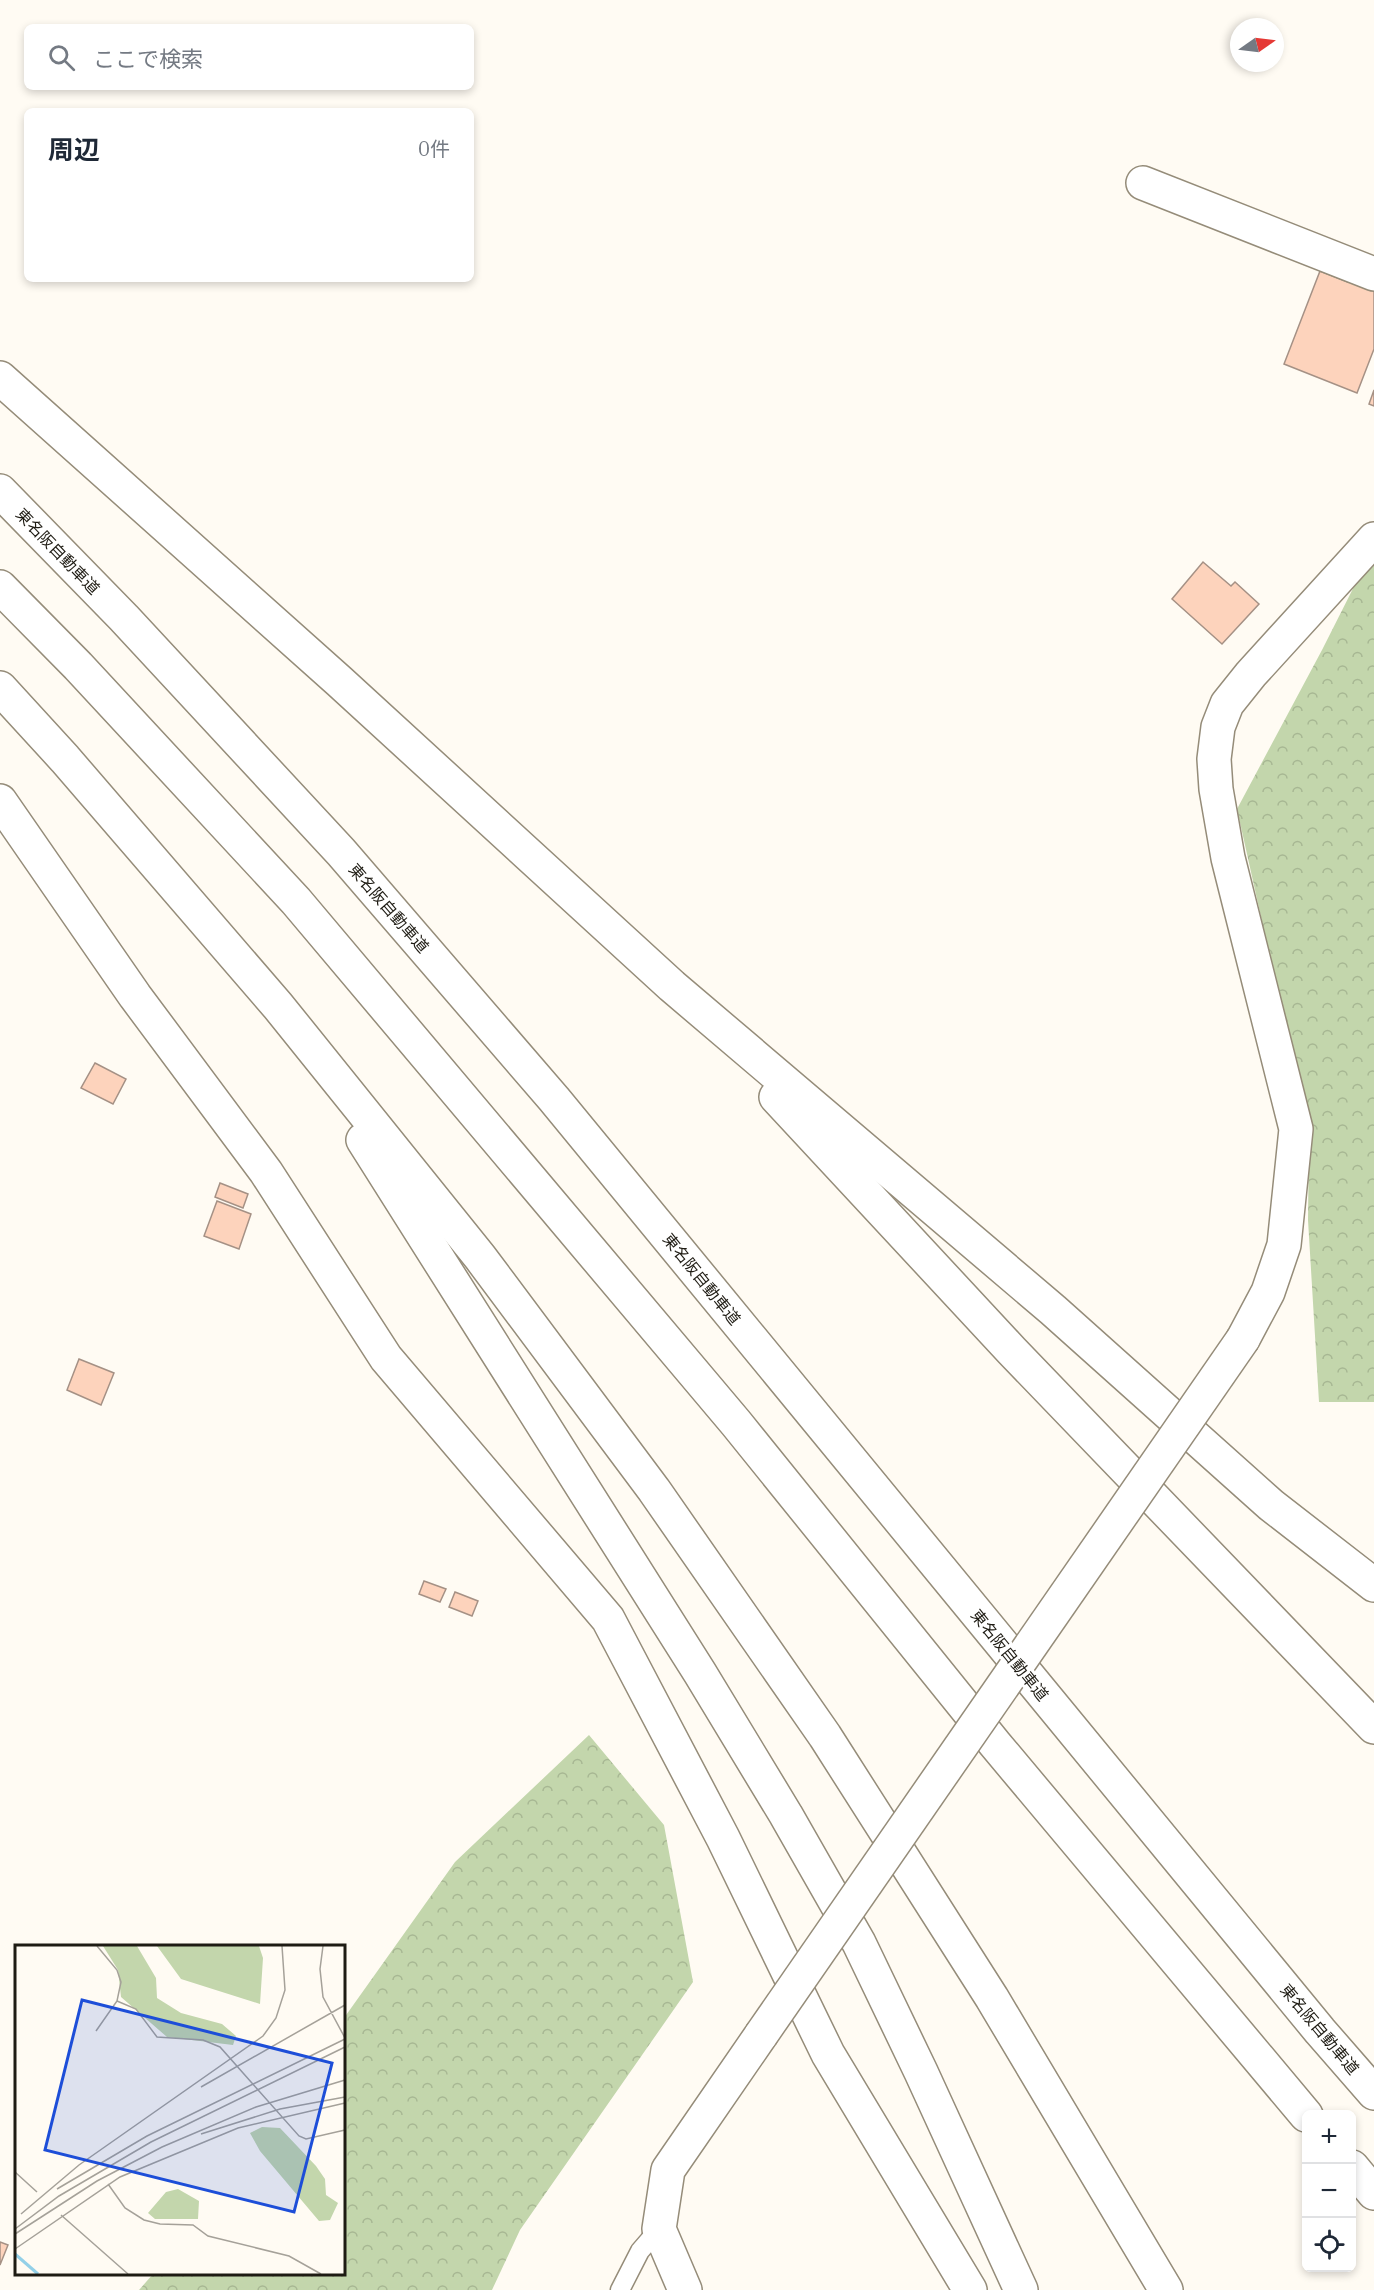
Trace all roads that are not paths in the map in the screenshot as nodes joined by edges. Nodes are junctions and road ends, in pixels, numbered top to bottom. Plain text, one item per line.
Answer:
1 (1143, 183) dead end
2 (1374, 274) edge
3 (0, 378) edge
4 (0, 491) edge
5 (1374, 539) edge
6 (0, 587) edge
7 (0, 688) edge
8 (0, 801) edge
9 (672, 986) junction
10 (278, 1006) junction
11 (1374, 1585) edge
12 (1374, 1727) edge
13 (1374, 2093) edge
14 (1302, 2110) edge
15 (1356, 2172) edge
16 (1374, 2193) edge
17 (659, 2229) junction
18 (620, 2290) edge
19 (685, 2290) edge
20 (970, 2290) edge
21 (1021, 2290) edge
22 (1166, 2290) edge

1 - 2 main road
3 - 9 main road
4 - 13 main road, 東名阪自動車道
5 - 17 main road, bridge
6 - 14 main road
7 - 10 main road
8 - 20 main road
9 - 11 main road
9 - 12 main road
10 - 21 main road
10 - 22 main road
15 - 16 main road
17 - 18 lane
17 - 19 main road

